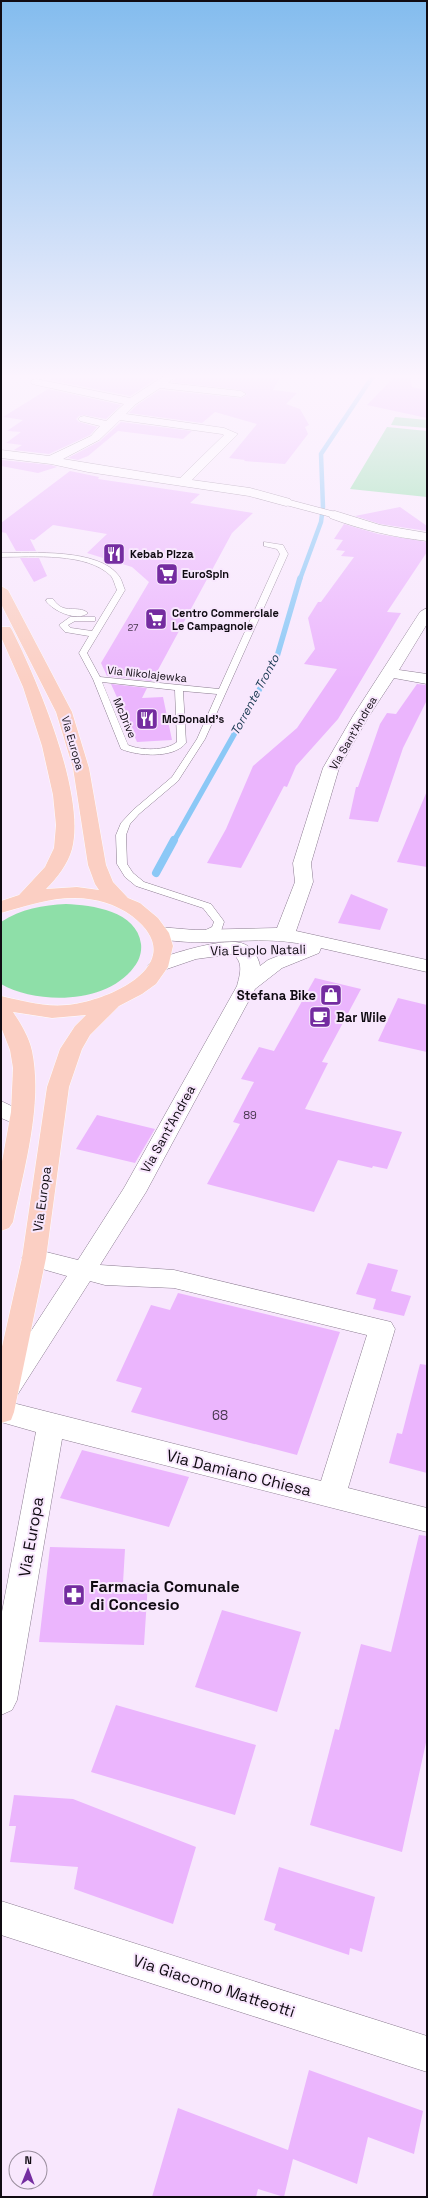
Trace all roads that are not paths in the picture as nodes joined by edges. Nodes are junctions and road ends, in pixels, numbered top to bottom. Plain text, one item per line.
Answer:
1 (166, 479) edge
2 (186, 479) edge
3 (184, 481) junction
4 (286, 502) joint
5 (335, 516) joint
6 (427, 537) edge
7 (267, 544) dead end
8 (1, 555) edge
9 (21, 555) junction
10 (1, 563) edge
11 (114, 574) junction
12 (100, 576) dead end
13 (1, 590) edge
14 (121, 590) junction
15 (107, 592) dead end
16 (50, 601) dead end
17 (427, 612) edge
18 (1, 622) edge
19 (94, 634) junction
20 (390, 673) junction
21 (97, 679) junction
22 (427, 679) edge
23 (179, 688) junction
24 (220, 692) junction
25 (26, 898) junction
26 (121, 902) junction
27 (1, 907) edge
28 (160, 933) junction
29 (285, 934) junction
30 (195, 936) junction
31 (238, 948) junction
32 (312, 950) junction
33 (362, 952) junction
34 (158, 966) junction
35 (427, 966) edge
36 (247, 986) junction
37 (1, 1002) edge
38 (112, 1002) junction
39 (1, 1009) edge
40 (10, 1113) edge
41 (1, 1222) edge
42 (34, 1258) junction
43 (85, 1270) junction
44 (2, 1406) edge
45 (51, 1425) junction
46 (331, 1496) junction
47 (427, 1520) edge
48 (1, 1700) edge
49 (1, 1918) edge
50 (427, 2054) edge

1 - 3 street
2 - 3 street
3 - 4 street
4 - 5 street
5 - 6 street
7 - 24 lane
8 - 9 lane
9 - 10 lane
9 - 11 lane
11 - 12 lane
11 - 14 lane
13 - 26 main road, Via Europa
14 - 15 lane
14 - 19 lane, Via Nikolajewka
16 - 19 lane
17 - 20 street, Via Sant'Andrea
18 - 25 main road, Via Europa
19 - 21 lane, Via Nikolajewka
20 - 22 street
20 - 29 street, Via Sant'Andrea
21 - 23 lane, Via Nikolajewka
21 - 23 lane, McDrive
23 - 24 lane, Via Nikolajewka
24 - 30 lane
25 - 26 main road, Via Europa
25 - 27 main road, Via Europa
26 - 28 main road, Via Europa
28 - 30 street, Via Euplo Natali
28 - 34 main road, Via Europa
29 - 30 street, Via Euplo Natali
29 - 33 street, Via Euplo Natali
31 - 32 street, Via Euplo Natali
31 - 34 street, Via Euplo Natali
31 - 36 street, Via Sant'Andrea
32 - 33 street, Via Euplo Natali
32 - 36 street, Via Sant'Andrea
33 - 35 street, Via Euplo Natali
34 - 38 main road, Via Europa
36 - 43 street, Via Sant'Andrea
37 - 38 main road, Via Europa
38 - 42 main road, Via Europa
39 - 40 main road
40 - 41 main road
42 - 43 street
42 - 44 main road, Via Europa
43 - 44 street, Via Sant'Andrea
43 - 46 street
44 - 45 street
45 - 46 street, Via Damiano Chiesa
45 - 48 street, Via Europa
46 - 47 street, Via Damiano Chiesa
49 - 50 street, Via Giacomo Matteotti

